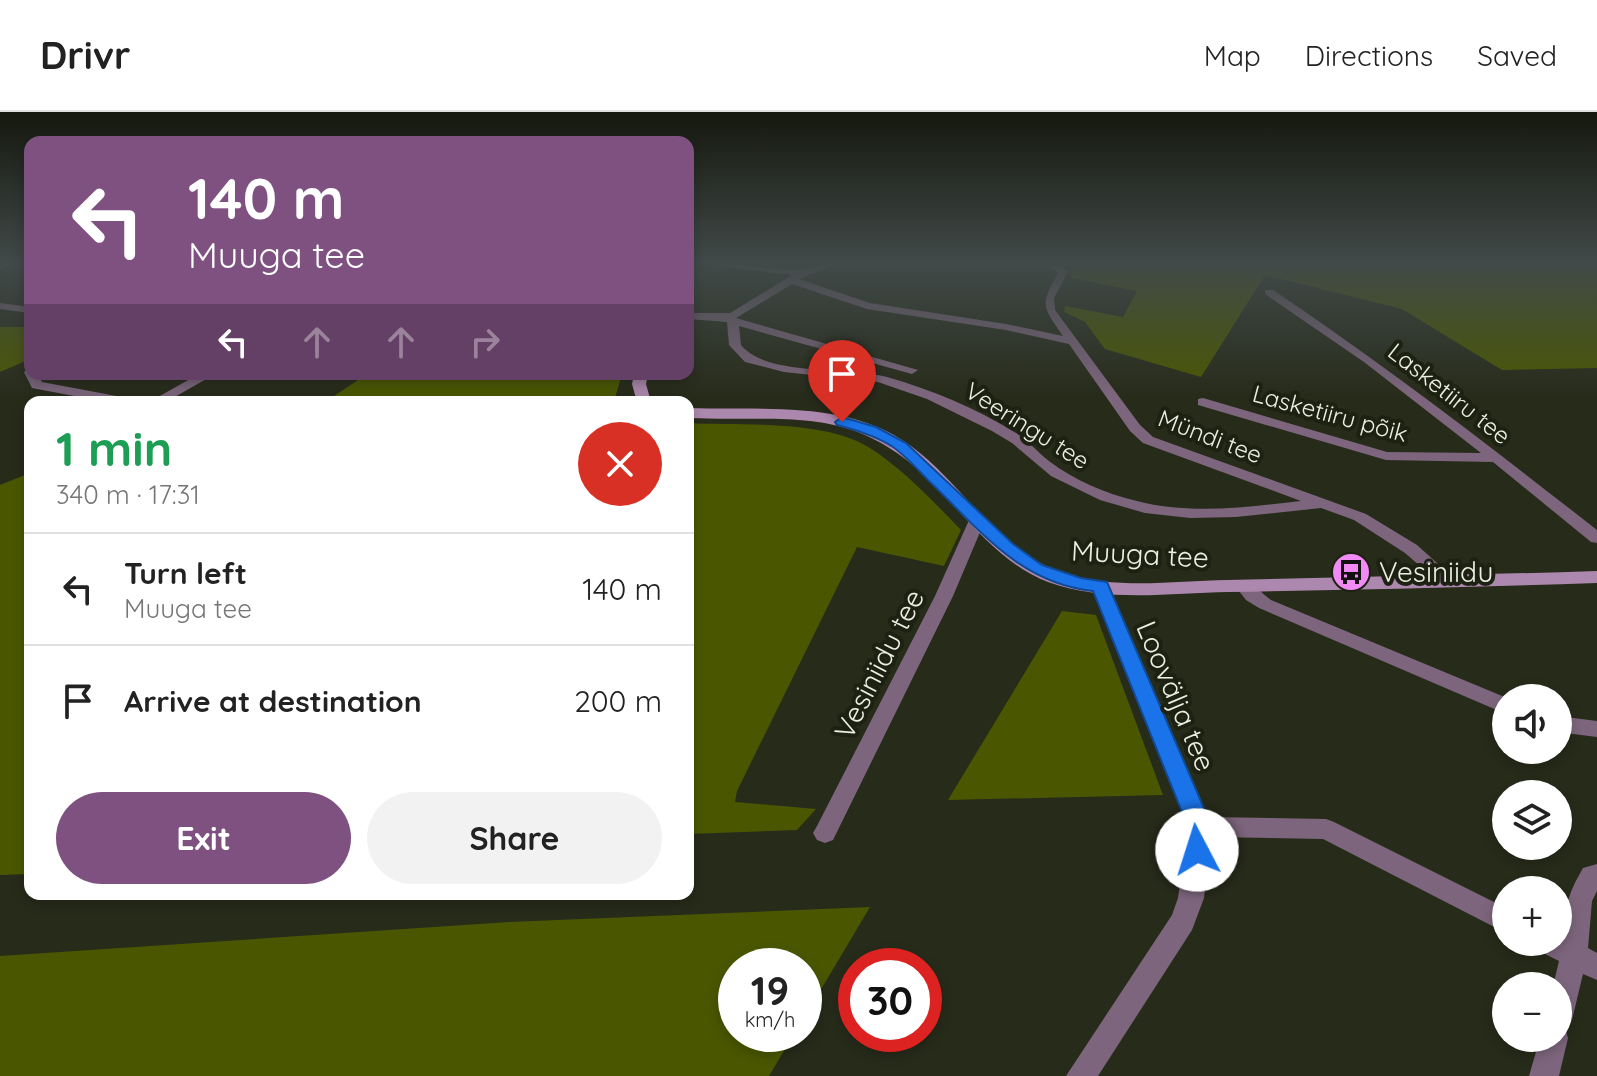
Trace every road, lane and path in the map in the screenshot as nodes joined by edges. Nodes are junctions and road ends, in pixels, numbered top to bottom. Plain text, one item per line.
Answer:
1 (748, 307) edge
2 (874, 307) edge
3 (1050, 307) edge
4 (1291, 307) edge
5 (694, 317) edge
6 (728, 320) junction
7 (1071, 341) junction
8 (912, 370) dead end
9 (34, 380) edge
10 (198, 380) edge
11 (95, 396) edge
12 (167, 396) edge
13 (1203, 402) dead end
14 (694, 413) edge
15 (1495, 458) junction
16 (1327, 503) junction
17 (978, 518) junction
18 (1597, 538) edge
19 (1597, 577) edge
20 (1448, 581) junction
21 (1100, 586) junction
22 (1244, 586) junction
23 (1492, 700) edge
24 (1572, 726) edge
25 (1597, 729) edge
26 (1200, 827) junction
27 (825, 833) dead end
28 (1597, 875) edge
29 (1492, 914) edge
30 (1586, 961) edge
31 (1572, 990) edge
32 (1550, 1052) edge
33 (1081, 1076) edge
34 (1544, 1076) edge

1 - 6 street
2 - 7 street
3 - 7 street, Mündi tee
4 - 15 street, Lasketiiru tee
5 - 6 street
6 - 8 street
6 - 16 street, Veeringu tee
7 - 16 street, Mündi tee
9 - 11 street
10 - 12 street
13 - 15 street, Lasketiiru põik
14 - 17 street, Muuga tee
15 - 18 street, Lasketiiru tee
16 - 20 street, Mündi tee
17 - 21 street, Muuga tee
17 - 27 street, Vesiniidu tee
19 - 20 street, Muuga tee
20 - 22 street, Muuga tee
21 - 22 street, Muuga tee
21 - 26 street, Loovälja tee
22 - 23 street
24 - 25 street
26 - 29 street
26 - 33 street
28 - 30 street
30 - 31 street
32 - 34 street

